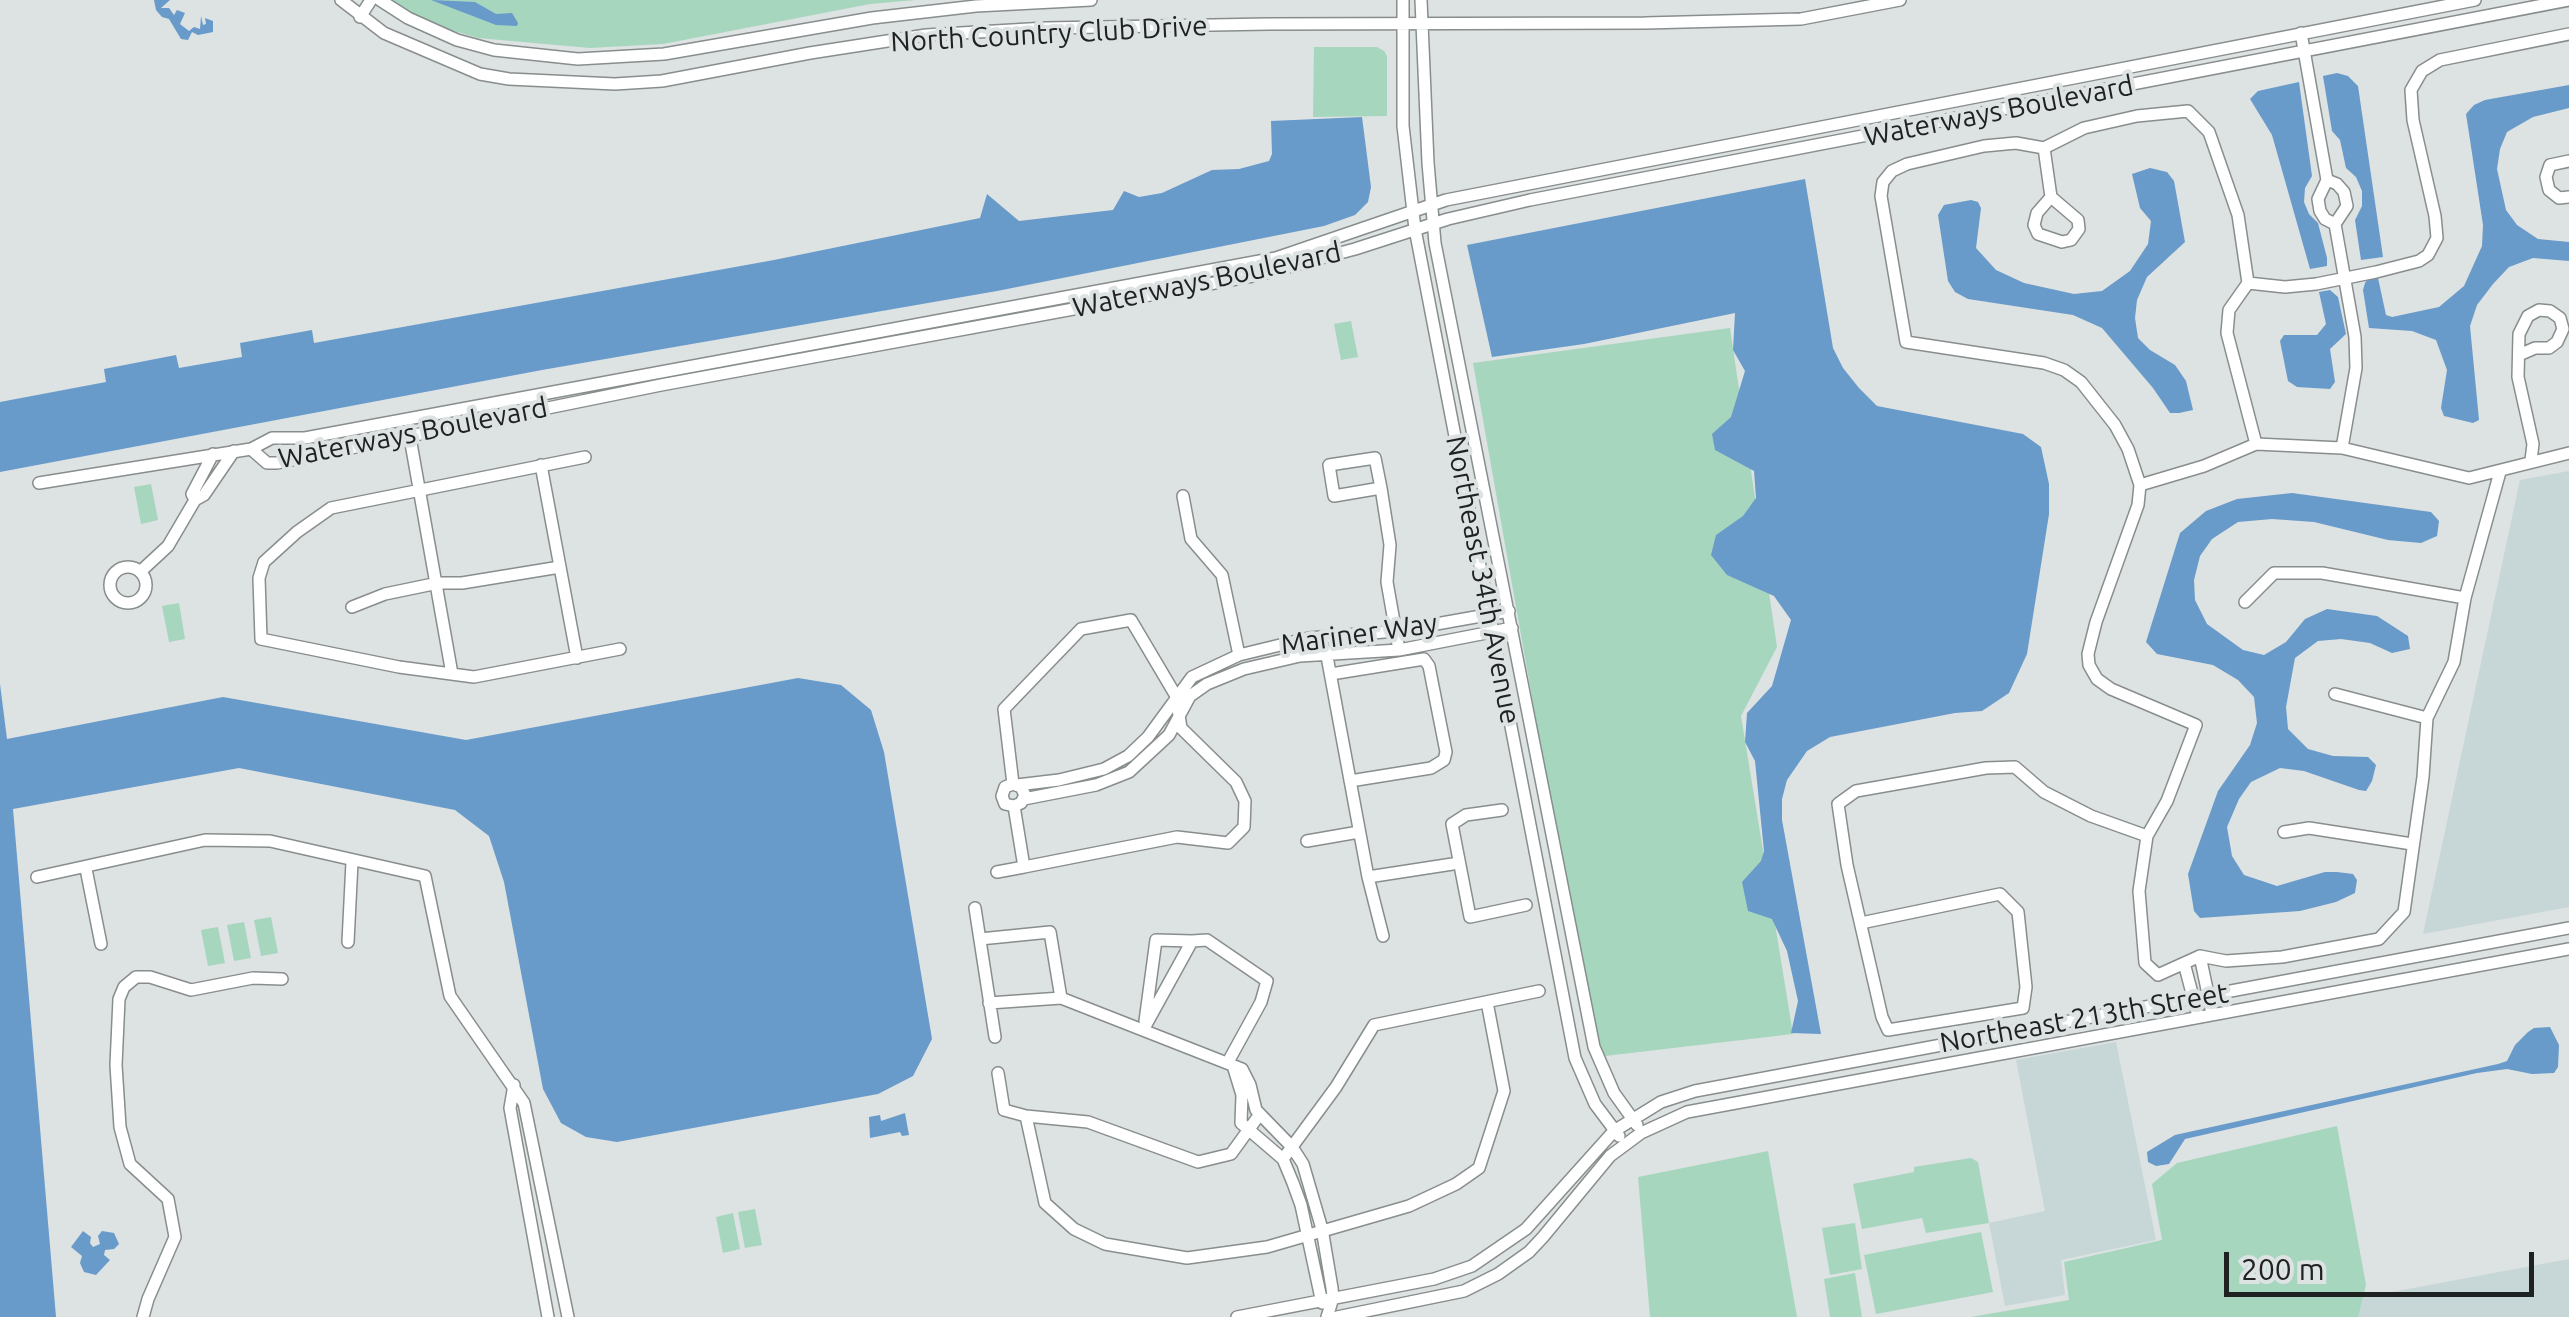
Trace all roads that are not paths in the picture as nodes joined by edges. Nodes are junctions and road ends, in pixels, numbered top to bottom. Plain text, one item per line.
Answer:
1 (341, 0) edge
2 (370, 0) edge
3 (380, 0) edge
4 (1091, 0) edge
5 (1403, 0) edge
6 (1421, 0) edge
7 (1900, 0) edge
8 (2474, 0) edge
9 (2569, 0) edge
10 (360, 16) junction
11 (1402, 24) junction
12 (1423, 24) junction
13 (825, 26) junction
14 (2301, 33) junction
15 (2569, 34) edge
16 (457, 40) junction
17 (829, 50) junction
18 (2305, 52) junction
19 (659, 55) junction
20 (446, 60) junction
21 (662, 82) junction
22 (2044, 148) junction
23 (2569, 160) edge
24 (2327, 180) junction
25 (2052, 197) dead end
26 (2569, 197) edge
27 (1431, 207) junction
28 (1412, 214) junction
29 (1433, 223) junction
30 (2335, 224) junction
31 (1415, 229) junction
32 (2345, 279) junction
33 (2248, 283) junction
34 (2519, 354) junction
35 (406, 418) junction
36 (410, 435) junction
37 (2256, 444) junction
38 (2342, 448) junction
39 (251, 449) junction
40 (234, 452) junction
41 (2569, 453) edge
42 (213, 454) junction
43 (585, 457) dead end
44 (2532, 460) junction
45 (541, 465) junction
46 (2500, 472) junction
47 (40, 483) dead end
48 (2140, 485) junction
49 (418, 488) junction
50 (1381, 488) junction
51 (1183, 496) dead end
52 (195, 500) junction
53 (560, 567) junction
54 (141, 572) dead end
55 (438, 584) junction
56 (2464, 598) junction
57 (2245, 602) dead end
58 (352, 607) dead end
59 (1509, 611) junction
60 (1490, 615) junction
61 (1512, 628) junction
62 (1397, 631) junction
63 (1493, 631) junction
64 (1323, 637) junction
65 (620, 650) dead end
66 (1399, 650) junction
67 (1327, 654) junction
68 (1239, 655) junction
69 (577, 658) junction
70 (452, 674) junction
71 (1331, 674) junction
72 (2335, 694) dead end
73 (1176, 696) junction
74 (1179, 716) junction
75 (2428, 718) junction
76 (1350, 781) junction
77 (1015, 784) junction
78 (1019, 803) junction
79 (1502, 810) dead end
80 (1360, 832) junction
81 (2284, 832) dead end
82 (2147, 836) junction
83 (1307, 841) dead end
84 (2412, 844) junction
85 (352, 862) junction
86 (1458, 863) junction
87 (1024, 867) junction
88 (86, 869) junction
89 (997, 872) dead end
90 (37, 877) dead end
91 (1368, 878) junction
92 (1526, 906) dead end
93 (975, 908) dead end
94 (1861, 924) junction
95 (2569, 928) edge
96 (1383, 936) dead end
97 (980, 939) junction
98 (348, 942) dead end
99 (1192, 942) junction
100 (101, 944) dead end
101 (2569, 949) edge
102 (2200, 956) junction
103 (2184, 963) junction
104 (282, 979) dead end
105 (1539, 991) dead end
106 (2209, 995) junction
107 (1061, 998) junction
108 (2194, 998) junction
109 (1487, 1002) junction
110 (989, 1004) junction
111 (2212, 1013) junction
112 (2198, 1016) junction
113 (1144, 1030) junction
114 (995, 1037) dead end
115 (1228, 1062) junction
116 (998, 1073) dead end
117 (514, 1085) junction
118 (1258, 1112) junction
119 (1026, 1116) junction
120 (1633, 1118) junction
121 (1248, 1128) junction
122 (1641, 1133) junction
123 (1612, 1134) junction
124 (1626, 1143) junction
125 (1292, 1147) junction
126 (1283, 1159) junction
127 (1322, 1229) junction
128 (1307, 1233) junction
129 (1327, 1299) junction
130 (143, 1317) edge
131 (548, 1317) edge
132 (568, 1317) edge
133 (1236, 1317) edge
134 (1326, 1317) edge
135 (1337, 1317) edge

1 - 10 street, North Country Club Drive
2 - 10 street
3 - 16 street, North Country Club Drive
4 - 13 street, North Country Club Drive
5 - 11 street, Northeast 34th Avenue
6 - 12 street, Northeast 34th Avenue
7 - 12 street, North Country Club Drive
8 - 14 street, Waterways Boulevard
9 - 18 street, Waterways Boulevard
10 - 20 street, North Country Club Drive
11 - 12 street, North Country Club Drive
11 - 17 street, North Country Club Drive
11 - 28 street, Northeast 34th Avenue
12 - 27 street, Northeast 34th Avenue
13 - 17 street
13 - 19 street, North Country Club Drive
14 - 18 street
14 - 27 street, Waterways Boulevard
15 - 32 street
16 - 19 street, North Country Club Drive
16 - 20 street
17 - 21 street, North Country Club Drive
18 - 24 street
18 - 29 street, Waterways Boulevard
19 - 21 street
20 - 21 street, North Country Club Drive
22 - 25 street
22 - 33 street
22 - 48 street
23 - 26 street
24 - 30 street
24 - 30 street
27 - 28 street, Waterways Boulevard
27 - 29 street, Northeast 34th Avenue
28 - 31 street, Northeast 34th Avenue
28 - 35 street, Waterways Boulevard
29 - 31 street, Waterways Boulevard
29 - 59 street, Northeast 34th Avenue
30 - 32 street
31 - 36 street, Waterways Boulevard
31 - 60 street, Northeast 34th Avenue
32 - 33 street
32 - 38 street
33 - 37 street
34 - 34 street
34 - 44 street
35 - 36 street
35 - 39 street, Waterways Boulevard
36 - 39 street, Waterways Boulevard
36 - 49 street
37 - 38 street
37 - 48 street
38 - 46 street
39 - 40 street
40 - 42 street
40 - 52 street
41 - 44 street
42 - 47 street
42 - 52 street
43 - 45 street
44 - 46 street
45 - 49 street
45 - 53 street
46 - 56 street
48 - 82 street
49 - 55 street
49 - 70 street
50 - 50 street
50 - 62 street
51 - 68 street
52 - 54 street
53 - 55 street
53 - 69 street
55 - 58 street
55 - 70 street
56 - 57 street
56 - 75 street
59 - 60 street, Mariner Way
59 - 61 street, Northeast 34th Avenue
60 - 62 street, Mariner Way
60 - 63 street, Northeast 34th Avenue
61 - 63 street, Mariner Way
61 - 120 street, Northeast 34th Avenue
62 - 64 street, Mariner Way
62 - 66 street
63 - 66 street, Mariner Way
63 - 123 street, Northeast 34th Avenue
64 - 67 street
64 - 68 street, Mariner Way
65 - 69 street
66 - 67 street, Mariner Way
67 - 71 street
67 - 74 street, Mariner Way
68 - 73 street, Mariner Way
69 - 70 street
71 - 76 street
71 - 76 street
72 - 75 street
73 - 74 street
73 - 77 street, Mariner Way
73 - 77 street
74 - 78 street, Mariner Way
74 - 87 street
75 - 84 street
76 - 80 street
77 - 78 street
77 - 78 street
78 - 87 street
79 - 86 street
80 - 83 street
80 - 91 street
81 - 84 street
82 - 94 street
82 - 103 street
84 - 102 street
85 - 88 street
85 - 98 street
85 - 117 street
86 - 91 street
86 - 92 street
87 - 89 street
88 - 90 street
88 - 100 street
91 - 96 street
93 - 97 street
94 - 94 street
95 - 106 street, Northeast 213th Street
97 - 107 street
97 - 110 street
99 - 113 street
99 - 113 street
99 - 115 street
101 - 111 street, Northeast 213th Street
102 - 103 street
102 - 106 street
103 - 108 street
104 - 130 street
105 - 109 street
106 - 108 street, Northeast 213th Street
106 - 111 street
107 - 110 street
107 - 113 street
108 - 112 street
108 - 120 street, Northeast 213th Street
109 - 125 street
109 - 127 street
110 - 114 street
111 - 112 street, Northeast 213th Street
112 - 122 street, Northeast 213th Street
113 - 115 street
115 - 118 street
115 - 121 street
116 - 119 street
117 - 131 street
117 - 132 street
118 - 121 street
118 - 125 street
119 - 121 street
119 - 128 street
120 - 122 street, Northeast 34th Avenue
120 - 123 street, Northeast 213th Street
121 - 126 street
122 - 124 street, Northeast 213th Street
123 - 124 street, Northeast 34th Avenue
123 - 129 street, Northeast 213th Street
124 - 135 street, Northeast 213th Street
125 - 126 street
125 - 127 street
126 - 128 street
127 - 128 street
127 - 129 street
128 - 129 street
129 - 133 street, Northeast 213th Street
129 - 134 street

